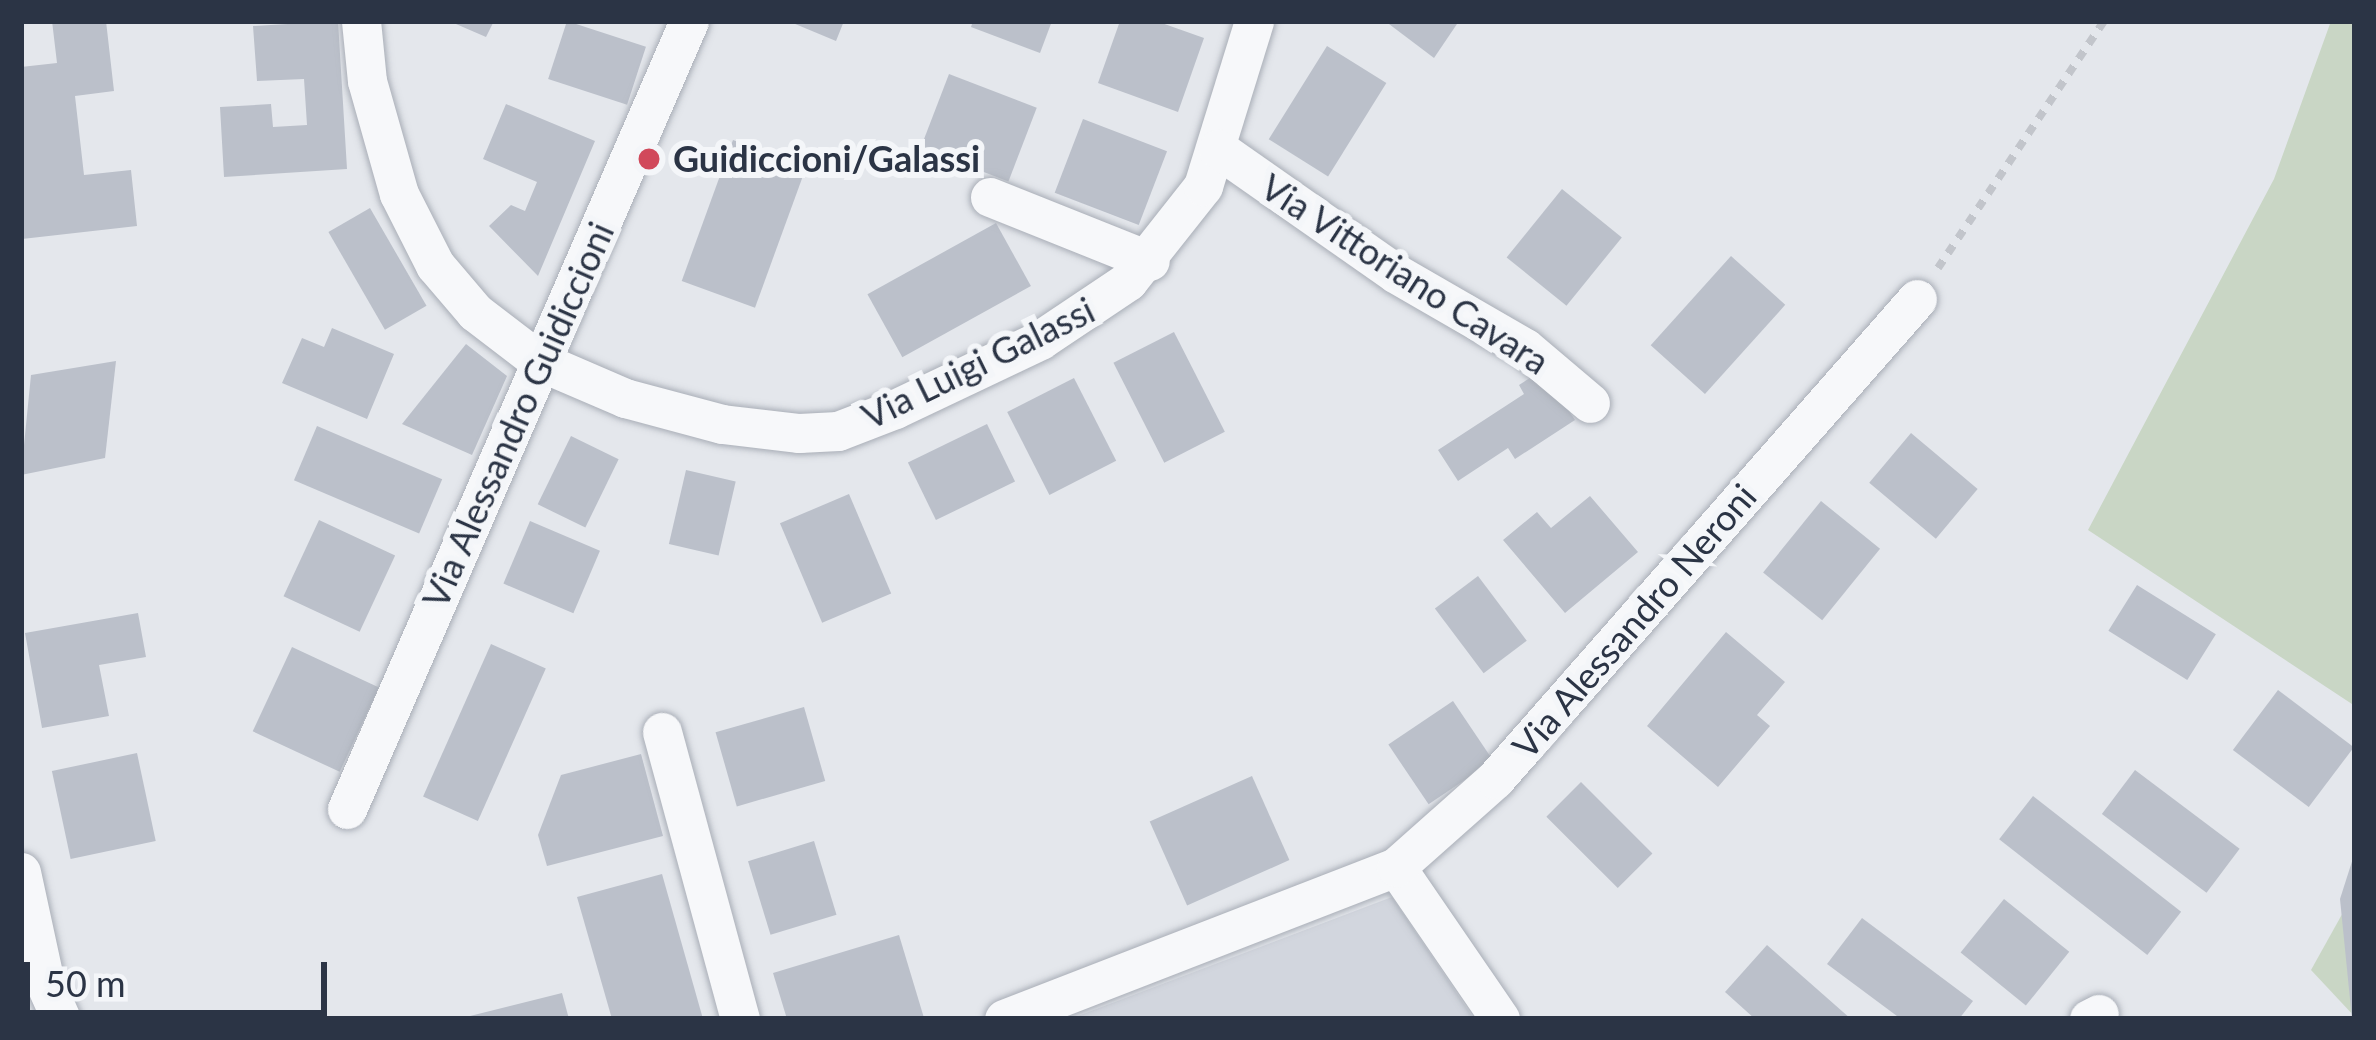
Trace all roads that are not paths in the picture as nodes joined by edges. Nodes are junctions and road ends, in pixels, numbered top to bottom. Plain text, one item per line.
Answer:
1 (362, 21) edge
2 (689, 21) edge
3 (1254, 21) edge
4 (1218, 149) junction
5 (990, 197) dead end
6 (1150, 261) junction
7 (1917, 299) road end
8 (539, 361) junction
9 (1589, 403) dead end
10 (662, 732) dead end
11 (347, 809) dead end
12 (1396, 867) junction
13 (21, 872) edge
14 (62, 1019) edge
15 (740, 1019) edge
16 (1004, 1019) edge
17 (1500, 1019) edge

1 - 8 street, Via Luigi Galassi
2 - 8 street, Via Alessandro Guidiccioni
3 - 4 street, Via Luigi Galassi
4 - 6 street, Via Luigi Galassi
4 - 9 street, Via Vittoriano Cavara
5 - 6 street
6 - 8 street, Via Luigi Galassi
7 - 12 street, Via Alessandro Neroni
8 - 11 street, Via Alessandro Guidiccioni
10 - 15 street
12 - 16 street, Via Alessandro Neroni
12 - 17 street
13 - 14 street

